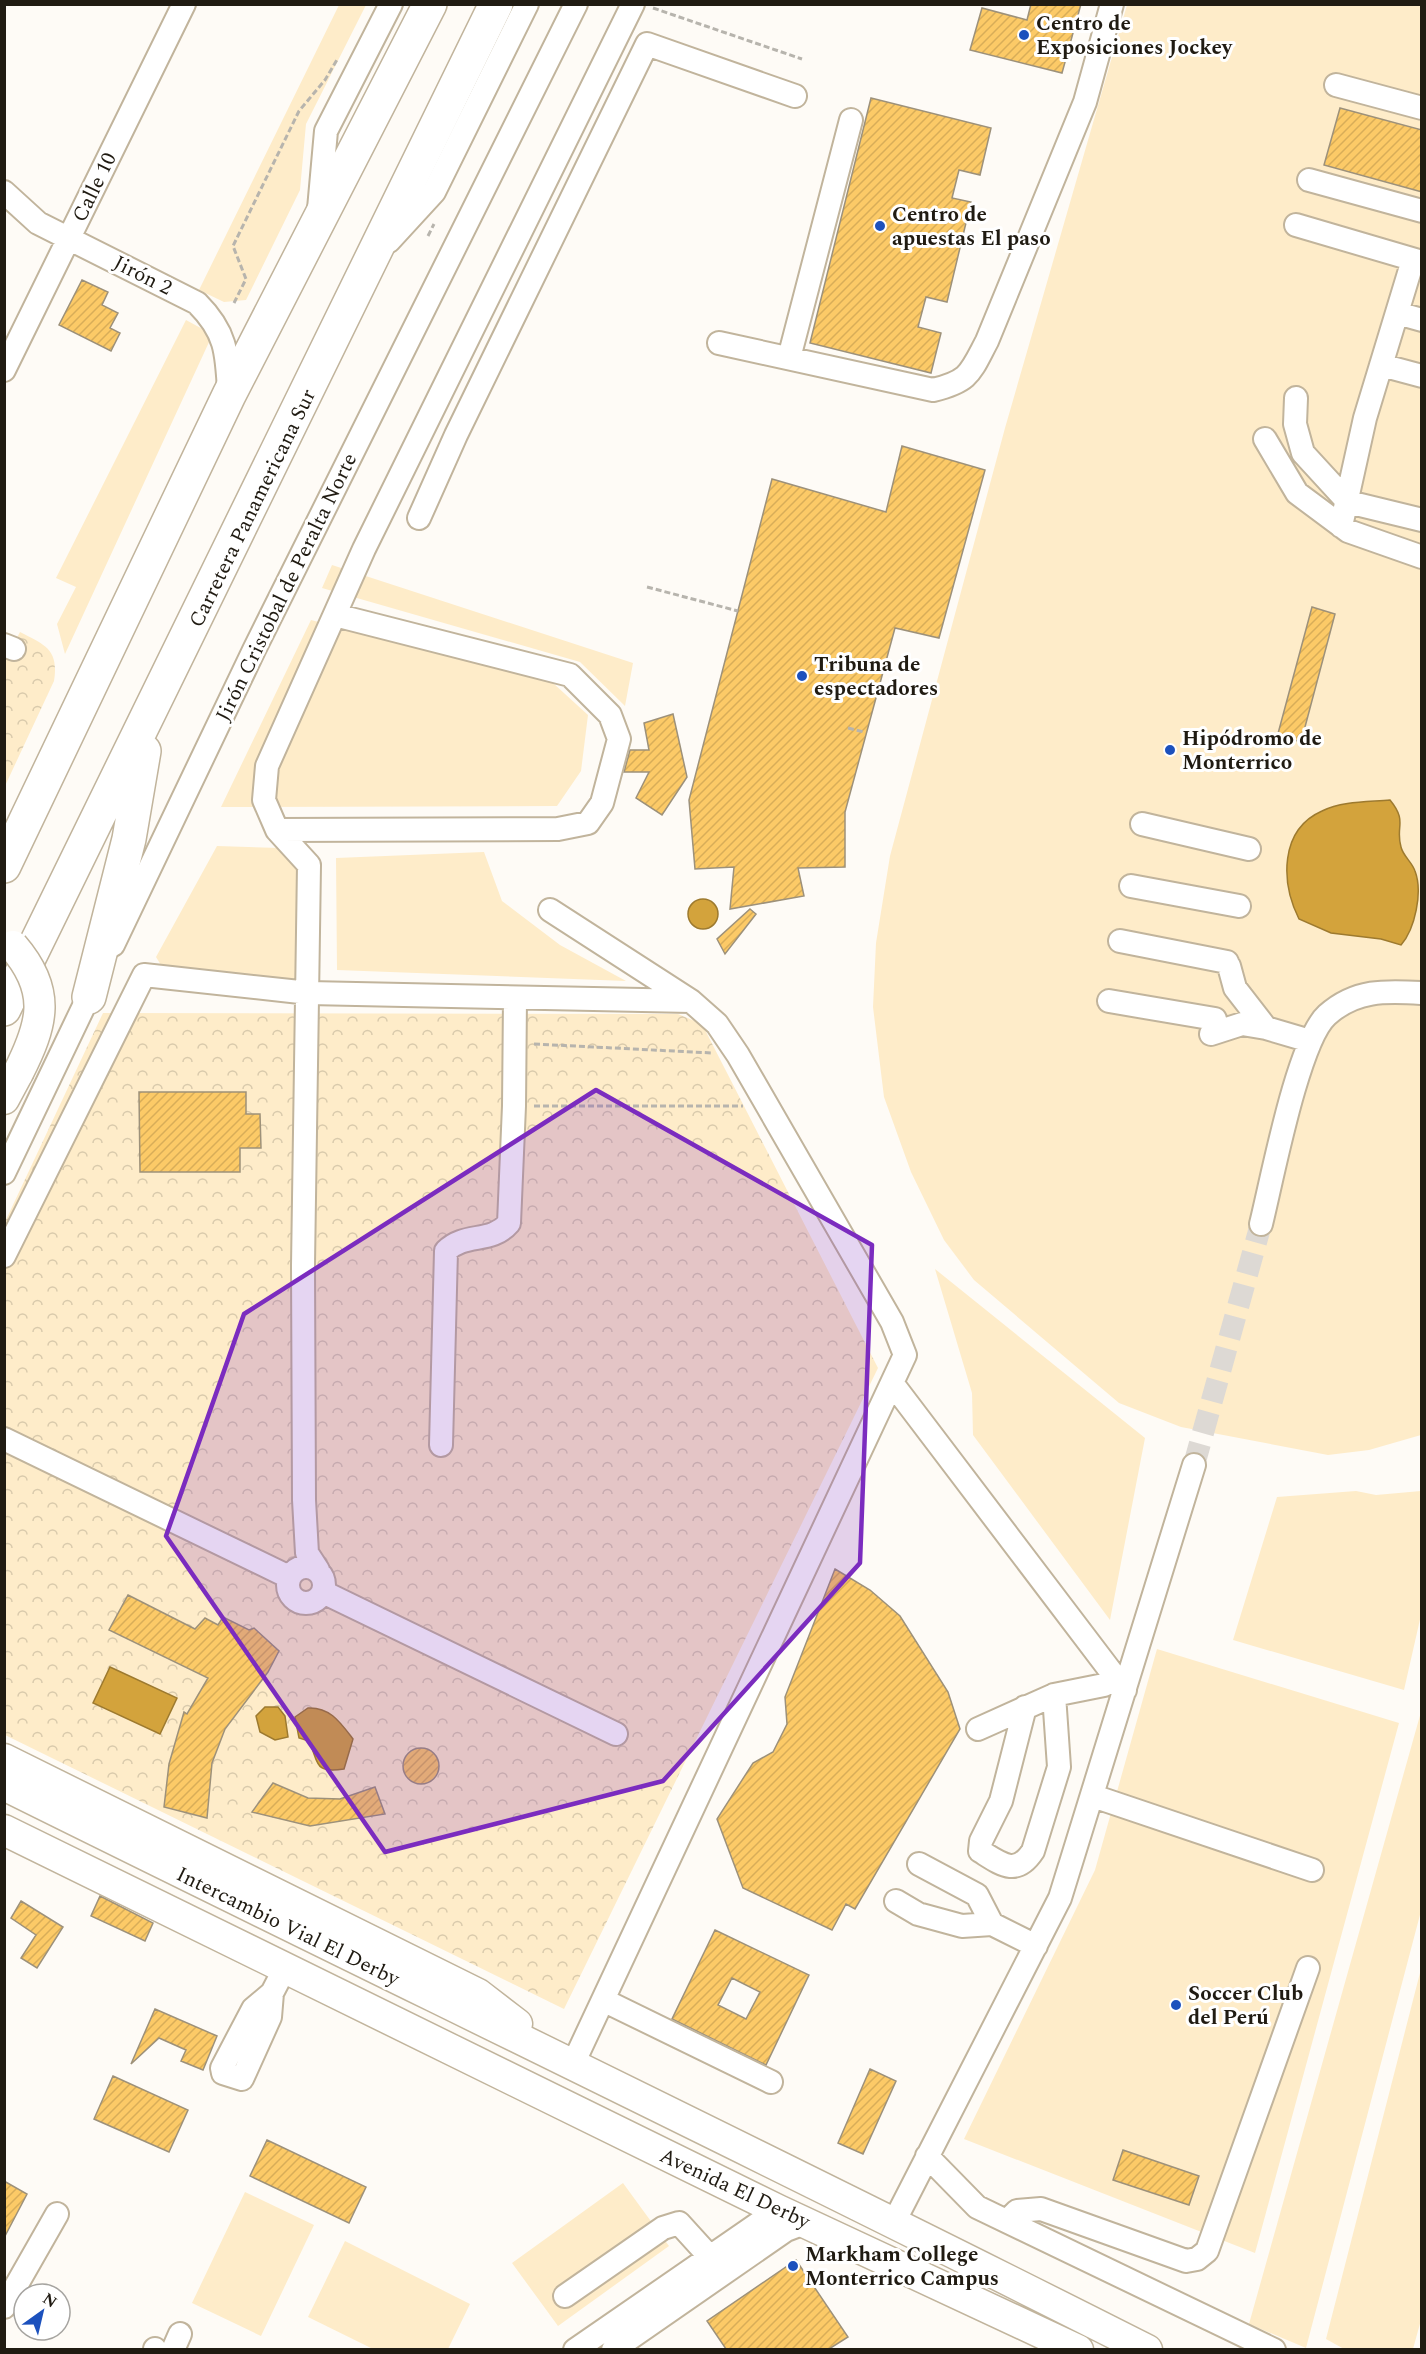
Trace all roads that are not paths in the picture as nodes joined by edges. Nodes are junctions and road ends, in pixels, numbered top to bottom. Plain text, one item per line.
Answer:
1 (184, 4) edge
2 (391, 4) edge
3 (430, 4) edge
4 (496, 4) edge
5 (527, 4) edge
6 (576, 4) edge
7 (633, 4) edge
8 (1112, 4) edge
9 (620, 30) junction
10 (647, 45) junction
11 (598, 76) junction
12 (1336, 85) dead end
13 (627, 90) junction
14 (795, 96) dead end
15 (1422, 108) edge
16 (851, 120) dead end
17 (1309, 180) dead end
18 (4, 192) edge
19 (1422, 211) edge
20 (318, 224) junction
21 (1296, 225) dead end
22 (69, 238) junction
23 (375, 255) junction
24 (1417, 261) edge
25 (1397, 313) junction
26 (479, 317) junction
27 (1422, 320) edge
28 (508, 328) junction
29 (719, 343) dead end
30 (789, 358) junction
31 (1381, 365) junction
32 (4, 370) edge
33 (1422, 376) edge
34 (229, 395) junction
35 (1296, 398) dead end
36 (1265, 439) dead end
37 (1348, 502) junction
38 (419, 518) dead end
39 (1422, 520) edge
40 (1341, 526) junction
41 (1422, 557) edge
42 (335, 615) junction
43 (148, 720) junction
44 (44, 782) junction
45 (4, 817) edge
46 (1142, 824) dead end
47 (277, 830) junction
48 (1249, 849) dead end
49 (4, 866) edge
50 (1131, 886) dead end
51 (1239, 906) dead end
52 (550, 910) dead end
53 (4, 939) edge
54 (1120, 941) dead end
55 (309, 993) junction
56 (1422, 993) edge
57 (89, 997) junction
58 (515, 999) junction
59 (691, 1001) junction
60 (1109, 1001) dead end
61 (4, 1009) edge
62 (1266, 1028) junction
63 (1310, 1041) junction
64 (4, 1099) edge
65 (4, 1173) edge
66 (1261, 1224) tunnel mouth
67 (4, 1256) edge
68 (892, 1383) junction
69 (4, 1439) edge
70 (441, 1445) dead end
71 (1194, 1465) tunnel mouth
72 (289, 1577) junction
73 (320, 1581) junction
74 (1120, 1684) junction
75 (1054, 1695) junction
76 (1025, 1707) junction
77 (978, 1729) dead end
78 (616, 1734) dead end
79 (4, 1759) edge
80 (4, 1785) edge
81 (1093, 1796) junction
82 (6, 1830) edge
83 (919, 1864) dead end
84 (1312, 1870) dead end
85 (896, 1901) dead end
86 (992, 1924) junction
87 (1036, 1946) junction
88 (1308, 1968) dead end
89 (603, 2000) junction
90 (393, 2023) junction
91 (572, 2066) junction
92 (771, 2082) dead end
93 (927, 2156) junction
94 (778, 2210) junction
95 (57, 2214) dead end
96 (1007, 2221) junction
97 (807, 2222) junction
98 (894, 2222) junction
99 (709, 2256) junction
100 (565, 2296) dead end
101 (4, 2307) edge
102 (575, 2349) edge
103 (613, 2349) edge
104 (1078, 2349) edge
105 (1147, 2349) edge
106 (1274, 2349) edge

1 - 22 street, Calle 10
2 - 20 street
3 - 20 highway
4 - 23 highway, Carretera Panamericana Sur
5 - 23 street
6 - 57 street, Jirón Cristobal de Peralta Norte
7 - 9 street
8 - 30 street
9 - 10 street
9 - 11 street
10 - 13 street
10 - 14 street
11 - 13 street
11 - 26 street
12 - 15 street
13 - 28 street
16 - 30 street
17 - 19 street
18 - 22 street, Jirón 2
20 - 34 highway
21 - 24 street
22 - 32 street, Calle 10
22 - 34 street, Jirón 2
23 - 43 highway, Carretera Panamericana Sur
24 - 25 street
25 - 27 street
25 - 31 street
26 - 28 street
26 - 42 street
28 - 38 street
29 - 30 street
31 - 33 street
31 - 37 street
34 - 44 highway
35 - 37 street
36 - 40 street
37 - 39 street
37 - 40 street
40 - 41 street
42 - 47 street
42 - 47 street
43 - 57 highway
43 - 61 highway, Carretera Panamericana Sur
44 - 45 highway
44 - 49 highway
46 - 48 street
47 - 55 street
50 - 51 street
52 - 59 street
53 - 64 main road, bridge
54 - 62 street
55 - 58 street
55 - 67 street
55 - 73 street
56 - 63 street
57 - 65 street, Jirón Cristobal de Peralta Norte
58 - 59 street
58 - 70 street
59 - 68 street
60 - 62 street
62 - 63 street
63 - 66 street
68 - 74 street
68 - 89 street
69 - 72 street
71 - 74 street
72 - 73 street
72 - 73 street
73 - 78 street
74 - 75 street
74 - 81 street
75 - 76 street
75 - 76 street
76 - 77 street
79 - 91 main road
80 - 91 main road, Intercambio Vial El Derby
81 - 84 street
81 - 87 street
82 - 90 main road
82 - 90 main road
83 - 86 street
85 - 86 street
86 - 87 street
87 - 93 street
88 - 96 street
89 - 91 street
89 - 92 street
90 - 94 main road, Avenida El Derby
91 - 98 main road, Avenida El Derby
93 - 96 street
93 - 98 street
94 - 97 main road, Avenida El Derby
94 - 99 street
95 - 101 street
96 - 106 street
97 - 103 street
97 - 104 main road, Avenida El Derby
98 - 105 main road, Avenida El Derby
99 - 100 street
99 - 102 street

